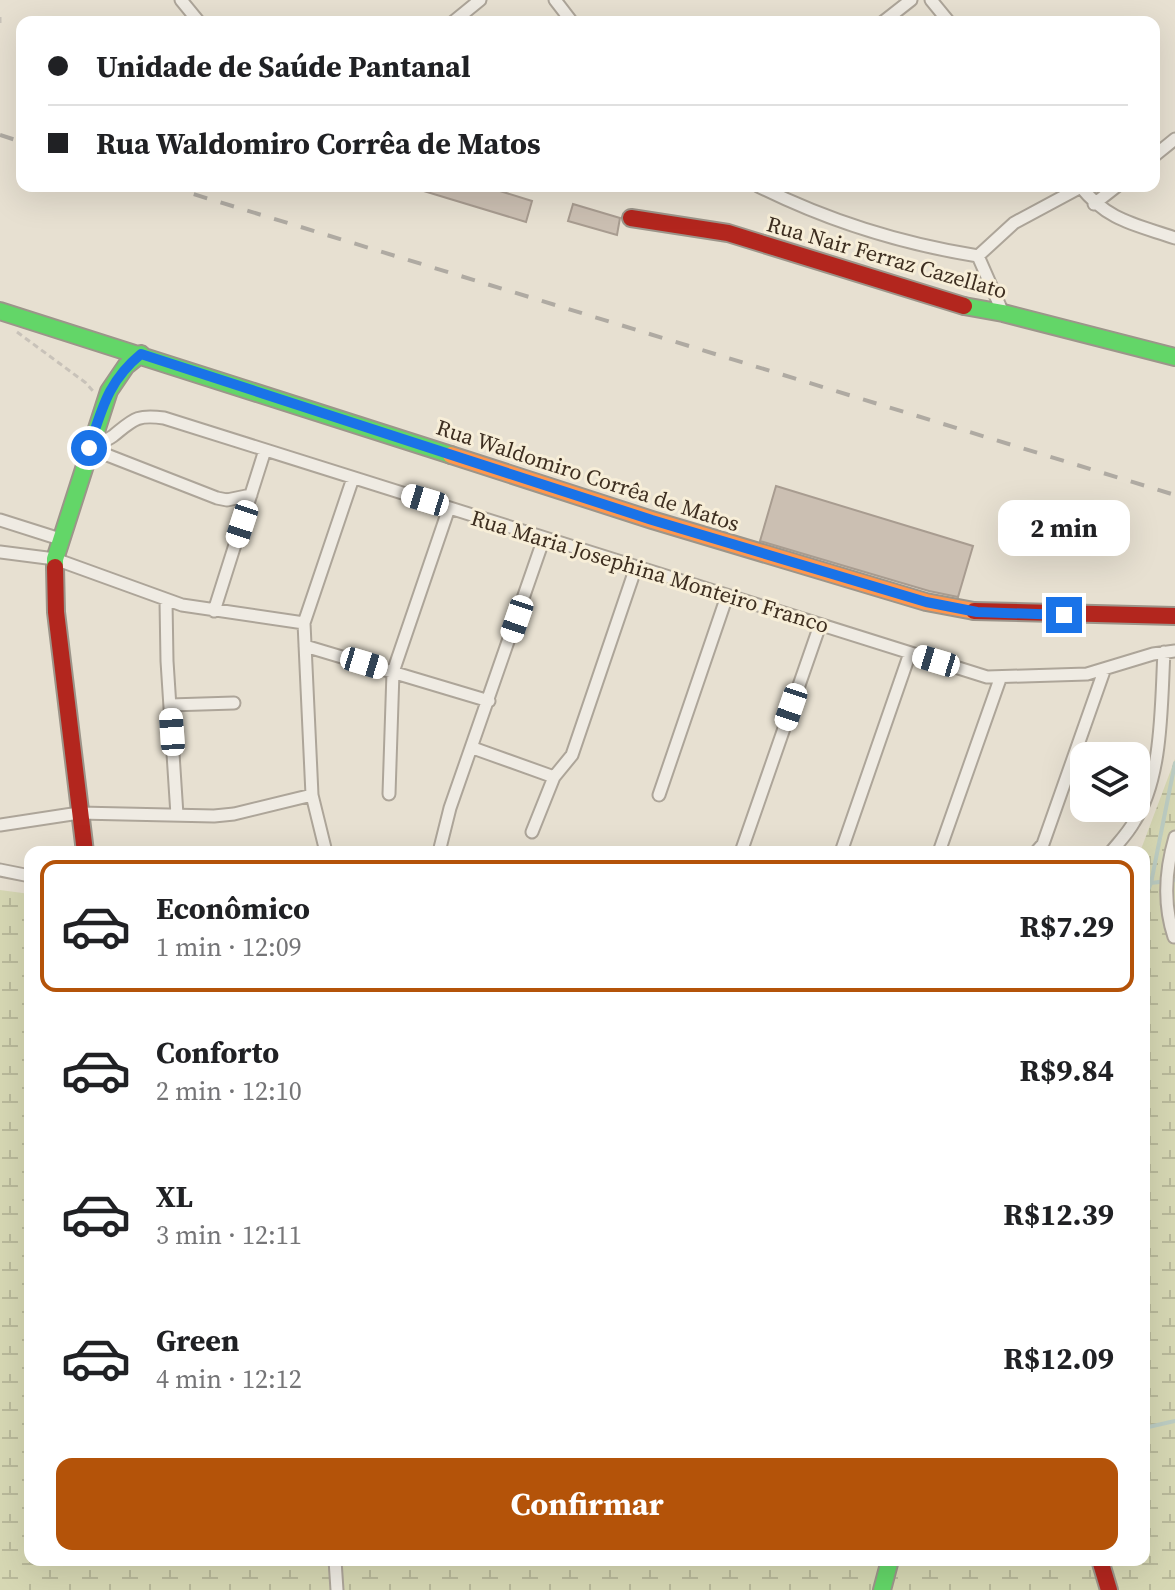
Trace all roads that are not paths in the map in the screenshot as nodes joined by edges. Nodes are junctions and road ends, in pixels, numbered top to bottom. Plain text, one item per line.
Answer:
1 (181, 0) edge
2 (480, 0) edge
3 (555, 0) edge
4 (911, 0) edge
5 (931, 0) edge
6 (194, 16) edge
7 (460, 16) edge
8 (567, 16) edge
9 (891, 16) edge
10 (944, 16) edge
11 (770, 192) edge
12 (1071, 192) edge
13 (1084, 192) edge
14 (1109, 192) edge
15 (1094, 204) junction
16 (631, 218) dead end
17 (1175, 238) edge
18 (978, 256) junction
19 (4, 312) edge
20 (1003, 313) junction
21 (141, 354) junction
22 (1175, 357) edge
23 (89, 448) junction
24 (265, 450) junction
25 (353, 478) junction
26 (251, 495) junction
27 (449, 508) junction
28 (0, 520) edge
29 (544, 538) junction
30 (60, 539) junction
31 (0, 552) edge
32 (55, 559) junction
33 (636, 567) junction
34 (727, 596) junction
35 (166, 601) junction
36 (214, 611) junction
37 (1175, 616) edge
38 (304, 623) junction
39 (820, 625) junction
40 (305, 646) junction
41 (1170, 651) edge
42 (910, 653) junction
43 (1104, 671) junction
44 (393, 672) junction
45 (1000, 679) junction
46 (489, 701) junction
47 (234, 703) dead end
48 (170, 705) junction
49 (473, 748) junction
50 (554, 777) junction
51 (389, 794) dead end
52 (312, 795) junction
53 (659, 795) dead end
54 (79, 813) junction
55 (177, 815) junction
56 (0, 825) edge
57 (532, 832) dead end
58 (1175, 837) edge
59 (84, 846) edge
60 (325, 846) edge
61 (440, 846) edge
62 (743, 846) edge
63 (843, 846) edge
64 (941, 846) edge
65 (1041, 846) edge
66 (1116, 846) edge
67 (0, 870) edge
68 (24, 875) edge
69 (1174, 937) edge
70 (335, 1566) edge
71 (888, 1566) edge
72 (1102, 1566) edge
73 (337, 1590) edge
74 (882, 1590) edge
75 (1109, 1590) edge

1 - 6 street
2 - 7 street
3 - 8 street
4 - 9 street
5 - 10 street
11 - 18 street
12 - 18 street
13 - 15 street
14 - 15 street
15 - 17 street
16 - 20 street, Rua Nair Ferraz Cazellato
18 - 20 street
19 - 21 street, Rua Waldomiro Corrêa de Matos
20 - 22 street, Rua Nair Ferraz Cazellato
21 - 23 street
21 - 37 street, Rua Waldomiro Corrêa de Matos
23 - 24 street, Rua Maria Josephina Monteiro Franco
23 - 26 street
23 - 30 street
24 - 25 street, Rua Maria Josephina Monteiro Franco
24 - 26 street
25 - 27 street, Rua Maria Josephina Monteiro Franco
25 - 38 street
26 - 36 street
27 - 29 street, Rua Maria Josephina Monteiro Franco
27 - 44 street
28 - 30 street
29 - 33 street, Rua Maria Josephina Monteiro Franco
29 - 46 street
30 - 32 street
31 - 32 street
32 - 35 street
32 - 54 street
33 - 34 street, Rua Maria Josephina Monteiro Franco
33 - 50 street
34 - 39 street, Rua Maria Josephina Monteiro Franco
34 - 53 street
35 - 36 street
35 - 48 street
36 - 38 street
38 - 40 street
39 - 42 street, Rua Maria Josephina Monteiro Franco
39 - 62 street
40 - 44 street
40 - 52 street
41 - 43 street, Rua Maria Josephina Monteiro Franco
41 - 66 street
42 - 45 street, Rua Maria Josephina Monteiro Franco
42 - 63 street
43 - 45 street, Rua Maria Josephina Monteiro Franco
43 - 65 street
44 - 46 street
44 - 51 street
45 - 64 street
46 - 49 street
47 - 48 street
48 - 55 street
49 - 50 street
49 - 61 street
50 - 57 street
52 - 55 street
52 - 60 street
54 - 55 street
54 - 56 street
54 - 59 street
58 - 69 street
67 - 68 street
70 - 73 street
71 - 74 street
72 - 75 street

